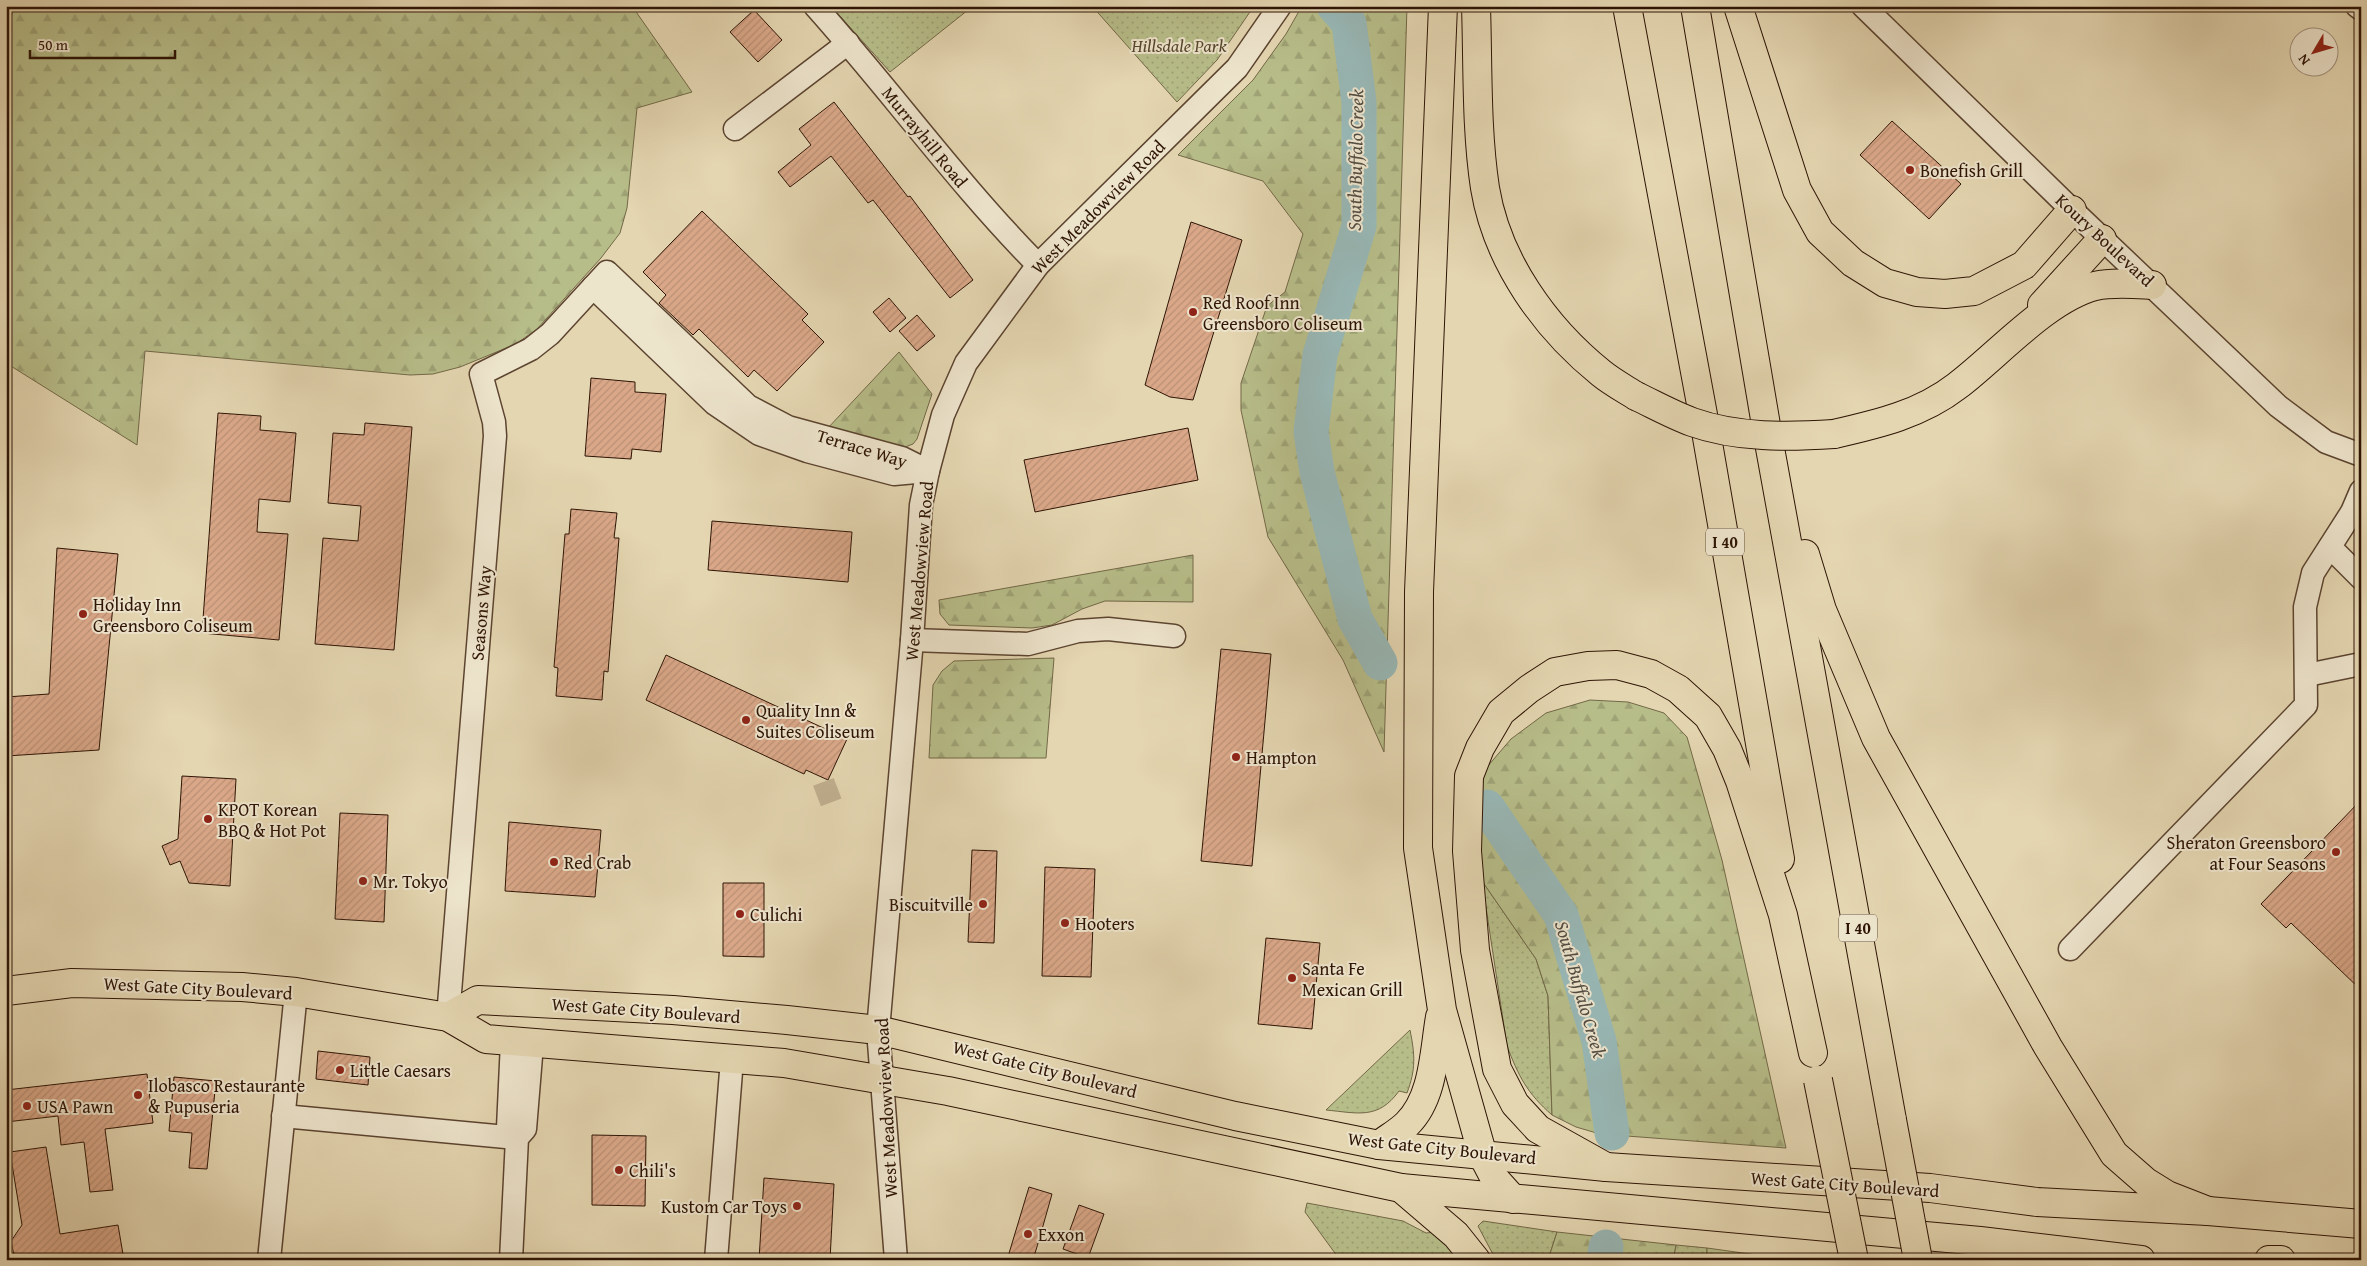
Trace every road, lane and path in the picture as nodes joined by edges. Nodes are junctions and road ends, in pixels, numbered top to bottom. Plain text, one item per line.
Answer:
1 (815, 6) edge
2 (1280, 6) edge
3 (1443, 6) edge
4 (1476, 6) edge
5 (1627, 6) edge
6 (1695, 6) edge
7 (1738, 6) edge
8 (1863, 6) edge
9 (2357, 6) edge
10 (2361, 9) edge
11 (848, 43) junction
12 (735, 129) dead end
13 (2072, 210) junction
14 (2102, 239) junction
15 (1038, 265) junction
16 (600, 280) joint
17 (2152, 285) junction
18 (2016, 337) junction
19 (1768, 437) junction
20 (2361, 455) edge
21 (928, 470) junction
22 (2361, 491) edge
23 (2330, 547) junction
24 (2361, 578) edge
25 (1174, 636) dead end
26 (912, 640) junction
27 (2361, 664) edge
28 (2307, 675) junction
29 (2070, 950) dead end
30 (6, 991) edge
31 (296, 992) junction
32 (1442, 1010) junction
33 (448, 1017) junction
34 (878, 1030) junction
35 (522, 1043) junction
36 (1813, 1053) junction
37 (732, 1058) junction
38 (882, 1080) junction
39 (283, 1116) junction
40 (517, 1138) junction
41 (1379, 1145) junction
42 (1484, 1156) junction
43 (1606, 1167) junction
44 (1402, 1188) junction
45 (1513, 1198) junction
46 (2208, 1211) junction
47 (2361, 1224) edge
48 (269, 1260) edge
49 (511, 1260) edge
50 (716, 1260) edge
51 (896, 1260) edge
52 (1476, 1260) edge
53 (1854, 1260) edge
54 (1918, 1260) edge
55 (2141, 1260) edge
56 (2269, 1260) edge
57 (2281, 1260) edge

1 - 11 street, Murrayhill Road
2 - 15 street, West Meadowview Road
3 - 32 main road
4 - 18 main road, bridge
5 - 36 main road, I 40
6 - 19 main road, I 40
7 - 13 main road
8 - 13 street, Koury Boulevard
9 - 10 street
11 - 12 street
11 - 15 street, Murrayhill Road
13 - 14 street, Koury Boulevard
14 - 17 street, Koury Boulevard
14 - 18 main road
15 - 21 street, West Meadowview Road
16 - 21 street, Terrace Way
16 - 33 street, Seasons Way
17 - 18 main road
17 - 20 street, Koury Boulevard
19 - 46 main road
19 - 54 main road, I 40, bridge
21 - 26 street, West Meadowview Road
22 - 23 street
23 - 24 street
23 - 28 street
25 - 26 street
26 - 34 street, West Meadowview Road
27 - 28 street
28 - 29 street
30 - 31 main road, West Gate City Boulevard
31 - 33 main road, West Gate City Boulevard
31 - 39 street
32 - 41 main road
32 - 42 main road
33 - 34 main road, West Gate City Boulevard
33 - 35 main road, West Gate City Boulevard
34 - 38 street, West Meadowview Road
34 - 41 main road, West Gate City Boulevard
35 - 37 main road, West Gate City Boulevard
35 - 40 street
36 - 43 main road
36 - 53 main road, I 40, bridge
37 - 38 main road, West Gate City Boulevard
37 - 50 street
38 - 44 main road, West Gate City Boulevard
38 - 51 street, West Meadowview Road
39 - 40 street
39 - 48 street
40 - 49 street
41 - 42 main road, West Gate City Boulevard
42 - 43 main road, West Gate City Boulevard
42 - 45 main road
43 - 46 main road, West Gate City Boulevard
44 - 45 main road, West Gate City Boulevard
44 - 52 main road
45 - 55 main road, West Gate City Boulevard
46 - 47 main road, West Gate City Boulevard
56 - 57 main road

